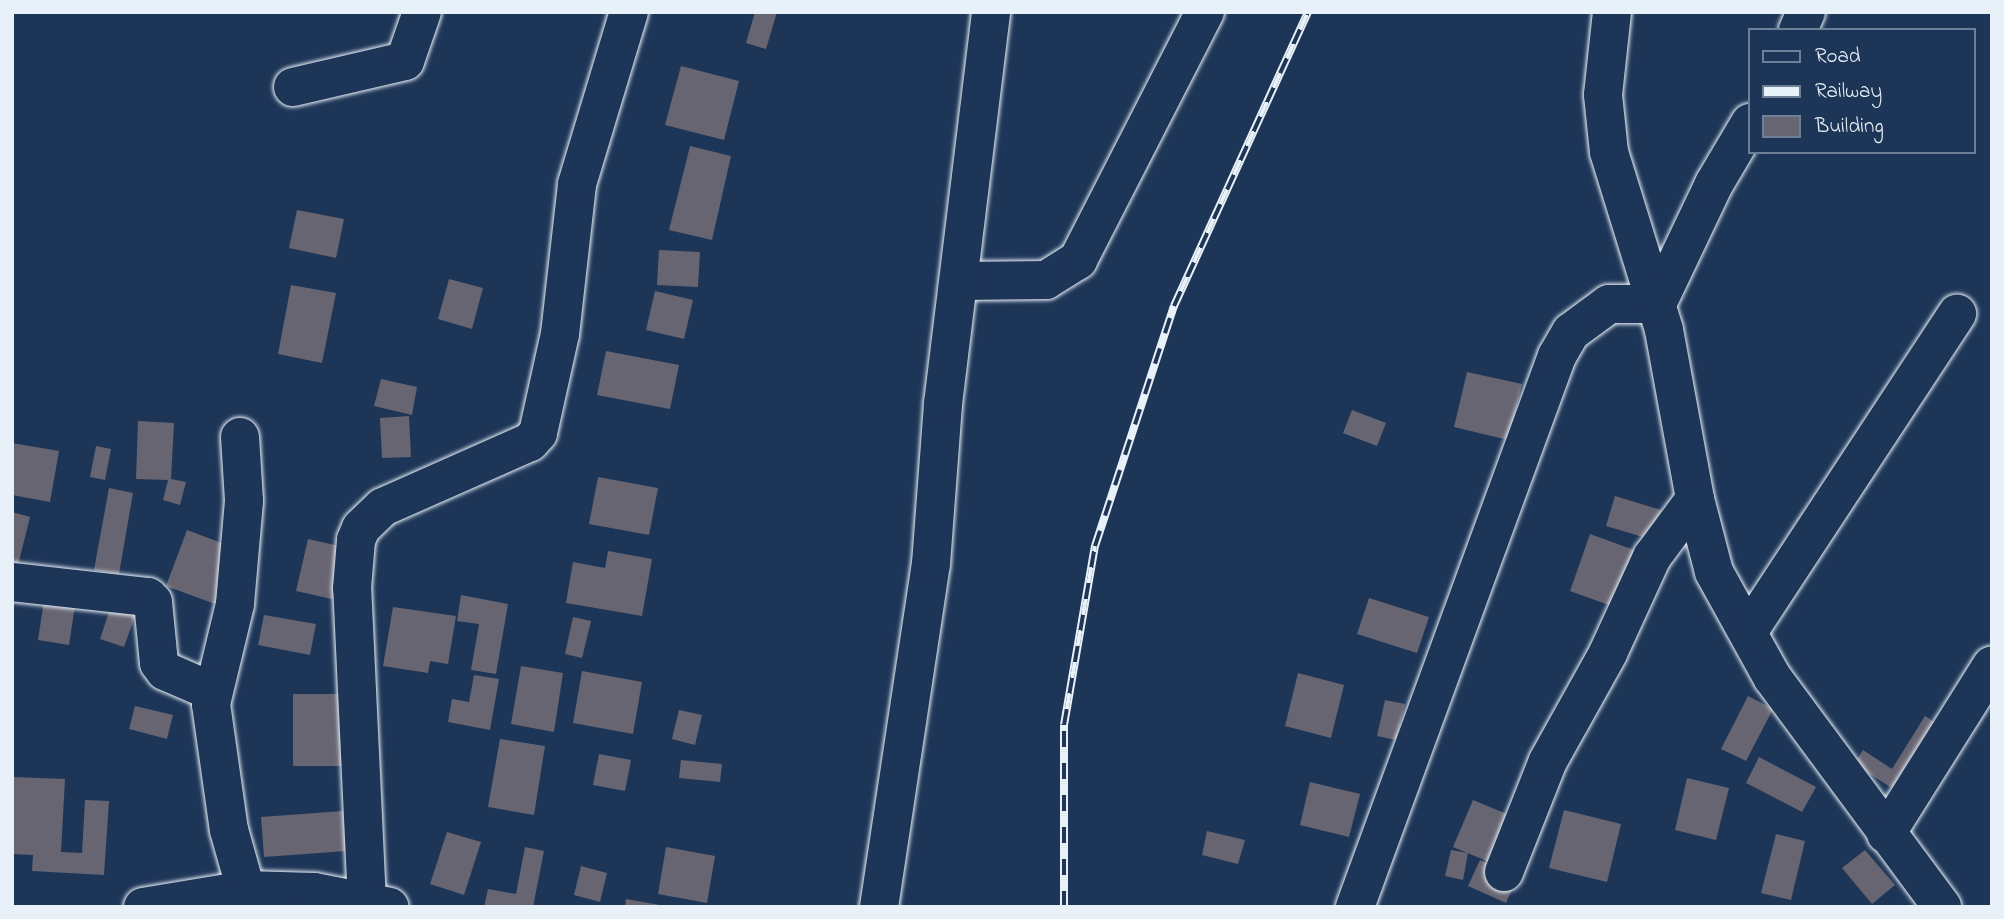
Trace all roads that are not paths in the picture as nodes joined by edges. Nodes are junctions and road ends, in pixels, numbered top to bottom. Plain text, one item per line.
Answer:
1 (422, 12) edge
2 (629, 12) edge
3 (991, 12) edge
4 (1205, 12) edge
5 (1612, 12) edge
6 (1806, 12) edge
7 (1799, 28) edge
8 (293, 87) dead end
9 (1748, 126) edge
10 (959, 281) junction
11 (1657, 304) junction
12 (1957, 314) dead end
13 (240, 437) dead end
14 (1695, 499) junction
15 (12, 582) edge
16 (1748, 632) junction
17 (1992, 664) edge
18 (211, 691) junction
19 (1886, 834) junction
20 (1504, 872) dead end
21 (246, 890) junction
22 (379, 904) edge
23 (143, 907) edge
24 (879, 907) edge
25 (1355, 907) edge
26 (1942, 907) edge

1 - 8 street
2 - 22 street
3 - 10 street
4 - 10 street
5 - 11 street
6 - 7 street
9 - 11 street
10 - 24 street
11 - 14 street
11 - 25 street
12 - 16 street
13 - 18 street
14 - 16 street
14 - 20 street
15 - 18 street
16 - 19 street
17 - 19 street
18 - 21 street
19 - 26 street
21 - 22 street
21 - 23 street

